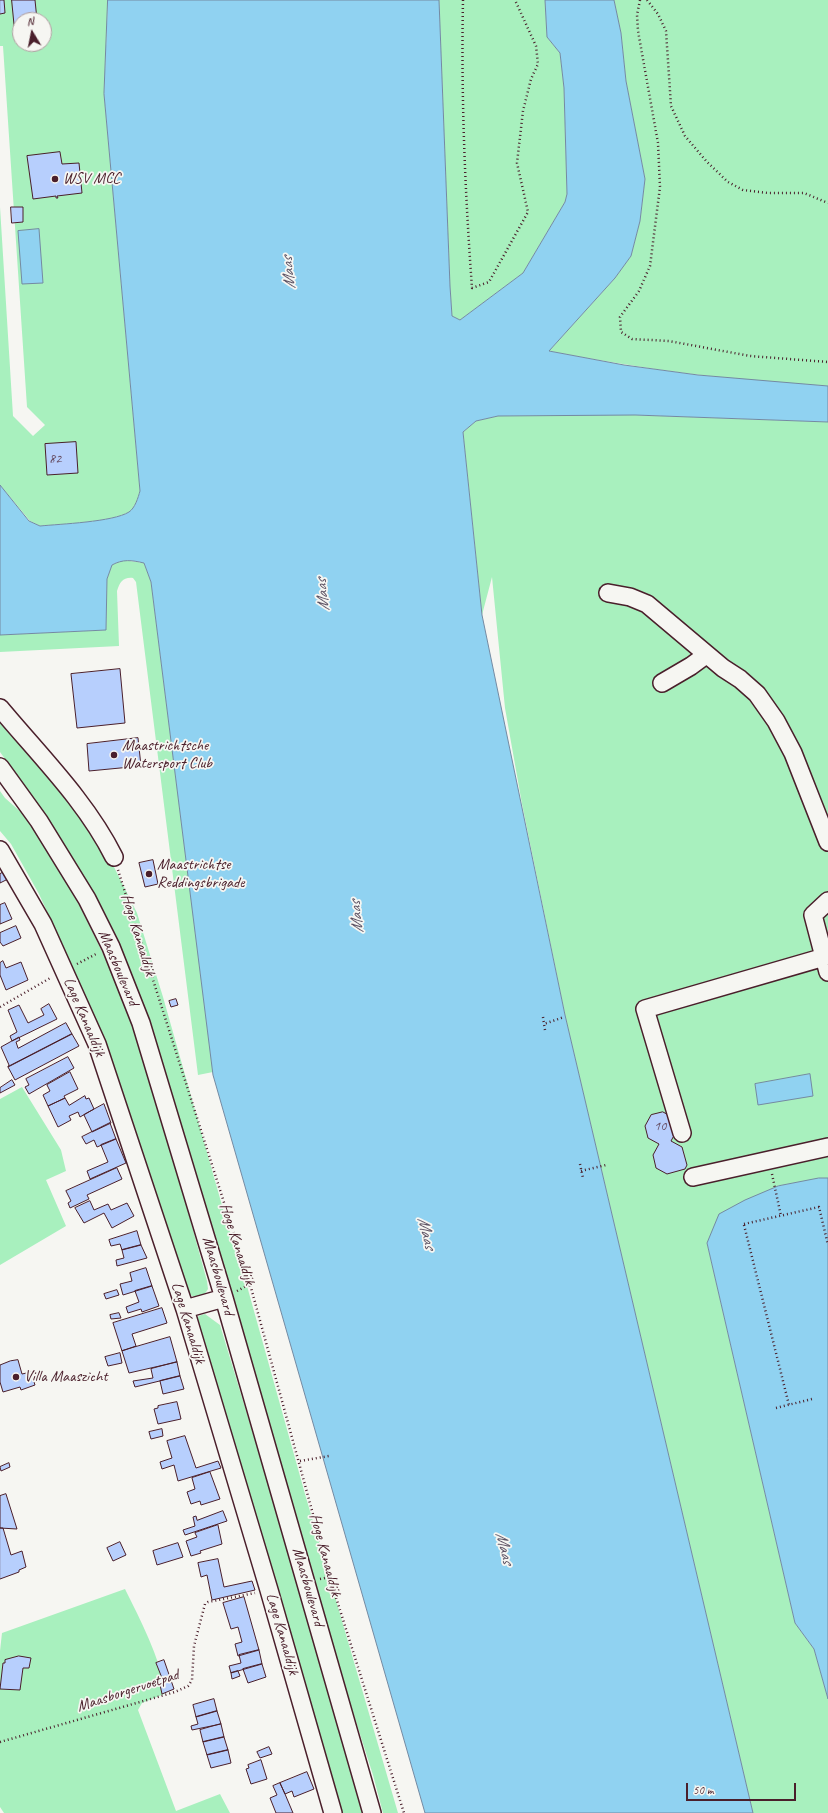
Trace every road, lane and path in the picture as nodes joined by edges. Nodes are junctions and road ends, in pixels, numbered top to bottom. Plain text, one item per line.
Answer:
1 (463, 0) edge
2 (515, 0) edge
3 (640, 0) edge
4 (647, 0) edge
5 (828, 203) edge
6 (828, 362) edge
7 (608, 593) dead end
8 (706, 654) junction
9 (662, 683) dead end
10 (0, 708) edge
11 (0, 767) edge
12 (828, 842) edge
13 (0, 850) edge
14 (114, 857) joint
15 (828, 901) edge
16 (827, 962) edge
17 (543, 1016) dead end
18 (564, 1018) dead end
19 (544, 1024) junction
20 (545, 1030) dead end
21 (682, 1133) dead end
22 (828, 1147) edge
23 (769, 1160) junction
24 (580, 1164) dead end
25 (606, 1165) dead end
26 (581, 1171) junction
27 (693, 1176) dead end
28 (583, 1178) dead end
29 (781, 1216) junction
30 (828, 1246) edge
31 (224, 1298) junction
32 (185, 1309) junction
33 (812, 1399) dead end
34 (789, 1405) junction
35 (776, 1408) dead end
36 (329, 1456) dead end
37 (300, 1461) junction
38 (270, 1590) junction
39 (0, 1742) edge
40 (333, 1813) edge
41 (372, 1813) edge
42 (404, 1813) edge

1 - 2 path
3 - 6 path
4 - 5 path
7 - 8 street
8 - 9 street
8 - 12 street
10 - 14 street
11 - 31 street, Maasboulevard
13 - 32 street, Lage Kanaaldijk
14 - 37 path, Hoge Kanaaldijk
15 - 16 street
16 - 21 street
17 - 19 path
18 - 19 path
19 - 20 path
22 - 23 street
23 - 27 street
23 - 29 path
24 - 26 path
25 - 26 path
26 - 28 path
29 - 30 path
29 - 34 path
31 - 32 street
31 - 41 street, Maasboulevard
32 - 38 street, Lage Kanaaldijk
33 - 34 path
34 - 35 path
36 - 37 path
37 - 42 path, Hoge Kanaaldijk
38 - 39 path, Maasborgervoetpad
38 - 40 street, Lage Kanaaldijk

